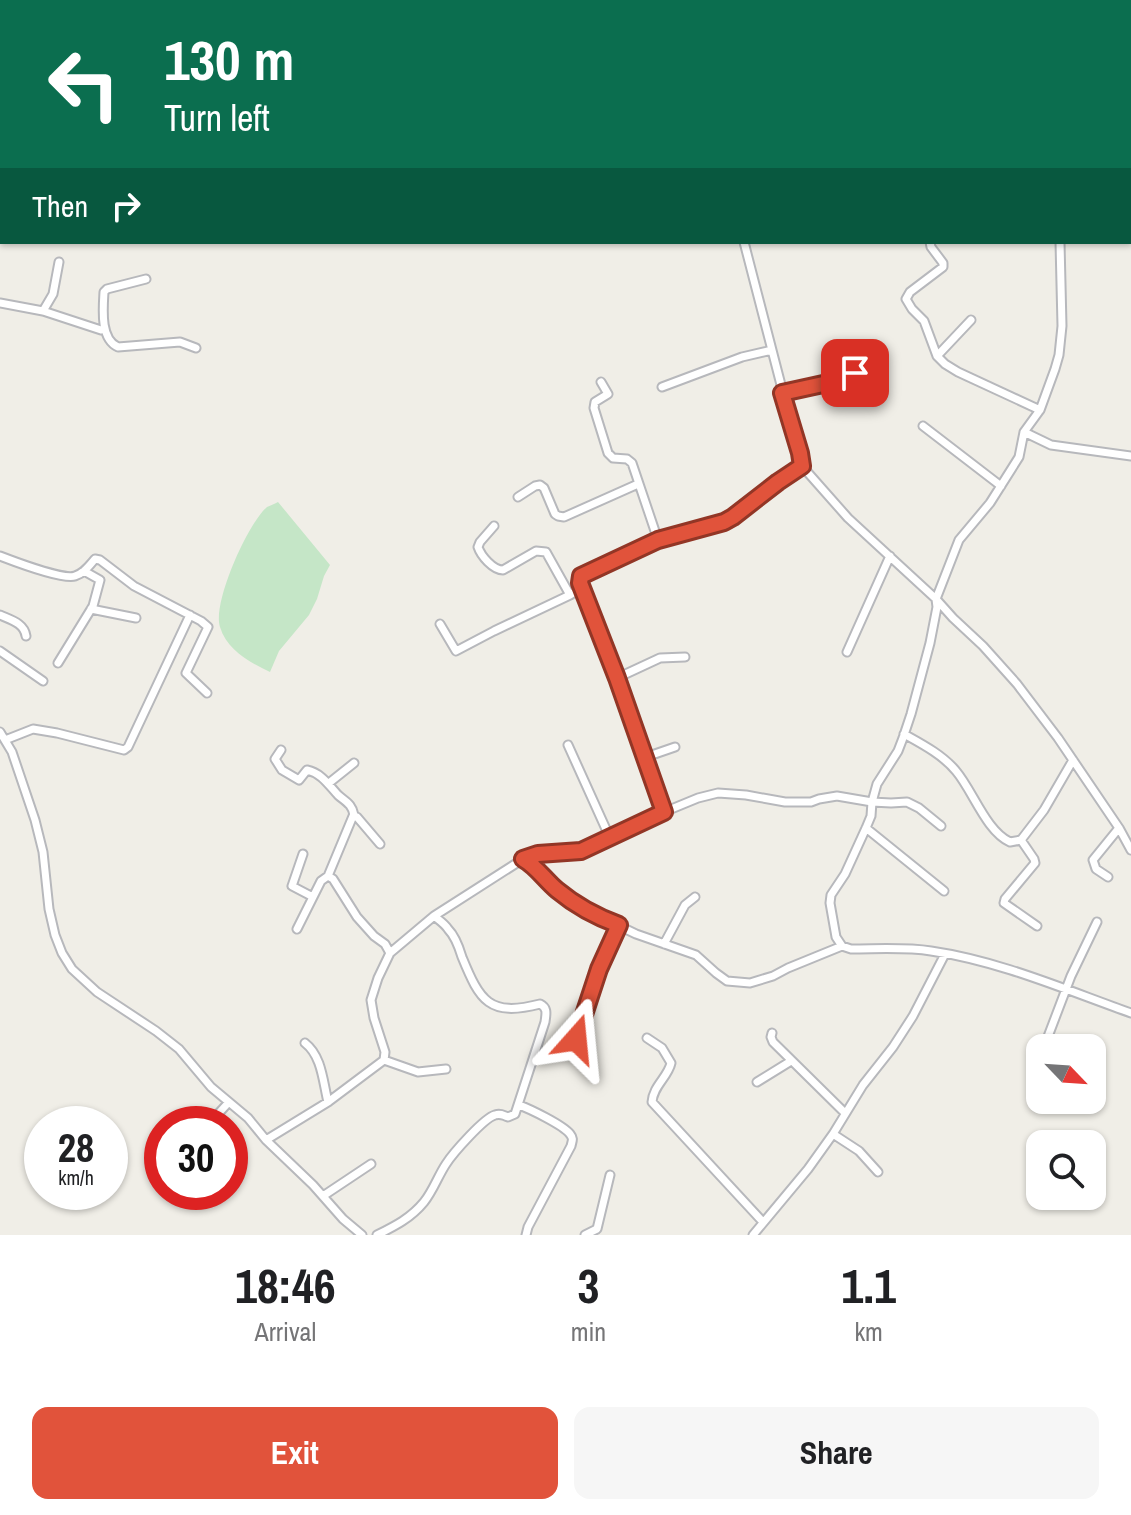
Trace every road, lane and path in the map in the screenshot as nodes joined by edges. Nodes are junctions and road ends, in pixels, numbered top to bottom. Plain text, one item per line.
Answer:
1 (745, 244) edge
2 (930, 244) edge
3 (1060, 244) edge
4 (59, 262) dead end
5 (146, 279) dead end
6 (0, 303) edge
7 (43, 311) junction
8 (971, 320) dead end
9 (104, 329) junction
10 (196, 348) dead end
11 (772, 350) junction
12 (937, 356) junction
13 (862, 368) dead end
14 (601, 382) dead end
15 (662, 387) dead end
16 (782, 393) junction
17 (1040, 410) junction
18 (923, 426) dead end
19 (1024, 432) junction
20 (1131, 456) edge
21 (802, 466) junction
22 (638, 484) junction
23 (1001, 486) junction
24 (518, 497) dead end
25 (494, 526) dead end
26 (658, 540) junction
27 (0, 556) edge
28 (890, 556) junction
29 (84, 571) junction
30 (581, 585) junction
31 (570, 595) junction
32 (936, 599) junction
33 (91, 609) junction
34 (0, 615) edge
35 (190, 615) junction
36 (136, 618) dead end
37 (440, 624) dead end
38 (26, 636) dead end
39 (0, 651) edge
40 (847, 652) dead end
41 (685, 657) dead end
42 (58, 663) dead end
43 (617, 678) junction
44 (43, 681) dead end
45 (207, 693) dead end
46 (0, 732) edge
47 (904, 734) junction
48 (5, 740) junction
49 (568, 745) dead end
50 (675, 747) dead end
51 (281, 750) dead end
52 (646, 757) junction
53 (1073, 760) junction
54 (354, 763) dead end
55 (329, 783) junction
56 (872, 802) junction
57 (664, 812) junction
58 (354, 815) junction
59 (941, 826) dead end
60 (866, 828) junction
61 (1119, 828) junction
62 (610, 838) junction
63 (1021, 840) junction
64 (380, 844) dead end
65 (1131, 849) edge
66 (303, 854) dead end
67 (523, 859) junction
68 (328, 876) junction
69 (1108, 877) dead end
70 (944, 891) dead end
71 (313, 897) junction
72 (695, 897) dead end
73 (434, 916) junction
74 (1097, 922) dead end
75 (619, 925) junction
76 (1037, 926) dead end
77 (297, 929) dead end
78 (664, 944) junction
79 (842, 946) junction
80 (390, 953) junction
81 (945, 954) junction
82 (1066, 990) junction
83 (1131, 1013) edge
84 (772, 1033) dead end
85 (1049, 1034) edge
86 (647, 1038) dead end
87 (576, 1039) dead end
88 (305, 1043) dead end
89 (384, 1060) junction
90 (791, 1061) junction
91 (446, 1069) dead end
92 (757, 1082) dead end
93 (229, 1102) junction
94 (328, 1102) junction
95 (519, 1105) junction
96 (225, 1106) edge
97 (845, 1113) junction
98 (833, 1134) junction
99 (266, 1140) junction
100 (371, 1164) dead end
101 (878, 1172) dead end
102 (610, 1175) dead end
103 (323, 1196) junction
104 (763, 1222) junction
105 (362, 1235) edge
106 (377, 1235) edge
107 (526, 1235) edge
108 (585, 1235) edge
109 (753, 1235) edge

1 - 11 street
2 - 12 street
3 - 17 street
4 - 7 street
5 - 9 street
6 - 7 street
7 - 9 street
8 - 12 street
9 - 10 street
11 - 15 street
11 - 16 street
12 - 17 street
13 - 16 street
14 - 22 street
16 - 21 street
17 - 19 street
18 - 23 street
19 - 20 street
19 - 23 street
21 - 26 street
21 - 28 street
22 - 24 street
22 - 26 street
23 - 32 street
25 - 31 street
26 - 30 street
27 - 29 street
28 - 32 street
28 - 40 street
29 - 33 street
29 - 35 street
30 - 31 street
30 - 43 street
31 - 37 street
32 - 47 street
32 - 53 street
33 - 36 street
33 - 42 street
34 - 38 street
35 - 45 street
35 - 48 street
39 - 44 street
41 - 43 street
43 - 52 street
46 - 48 street
47 - 56 street
47 - 63 street
48 - 93 street
49 - 62 street
50 - 52 street
51 - 55 street
52 - 57 street
53 - 61 street
53 - 63 street
54 - 55 street
55 - 58 street
56 - 57 street
56 - 59 street
56 - 60 street
57 - 62 street
58 - 64 street
58 - 68 street
60 - 70 street
60 - 79 street
61 - 65 street
61 - 69 street
62 - 67 street
63 - 76 street
66 - 71 street
67 - 73 street
67 - 75 street
68 - 71 street
68 - 80 street
71 - 77 street
72 - 78 street
73 - 80 street
73 - 95 street
74 - 82 street
75 - 78 street
75 - 87 street
78 - 79 street
79 - 81 street
80 - 89 street
81 - 82 street
81 - 97 street
82 - 83 street
82 - 85 street
84 - 90 street
86 - 104 street
88 - 94 street
89 - 91 street
89 - 94 street
90 - 92 street
90 - 97 street
93 - 96 street
93 - 99 street
94 - 99 street
95 - 106 street
95 - 107 street
97 - 98 street
98 - 101 street
98 - 104 street
99 - 103 street
100 - 103 street
102 - 108 street
103 - 105 street
104 - 109 street

